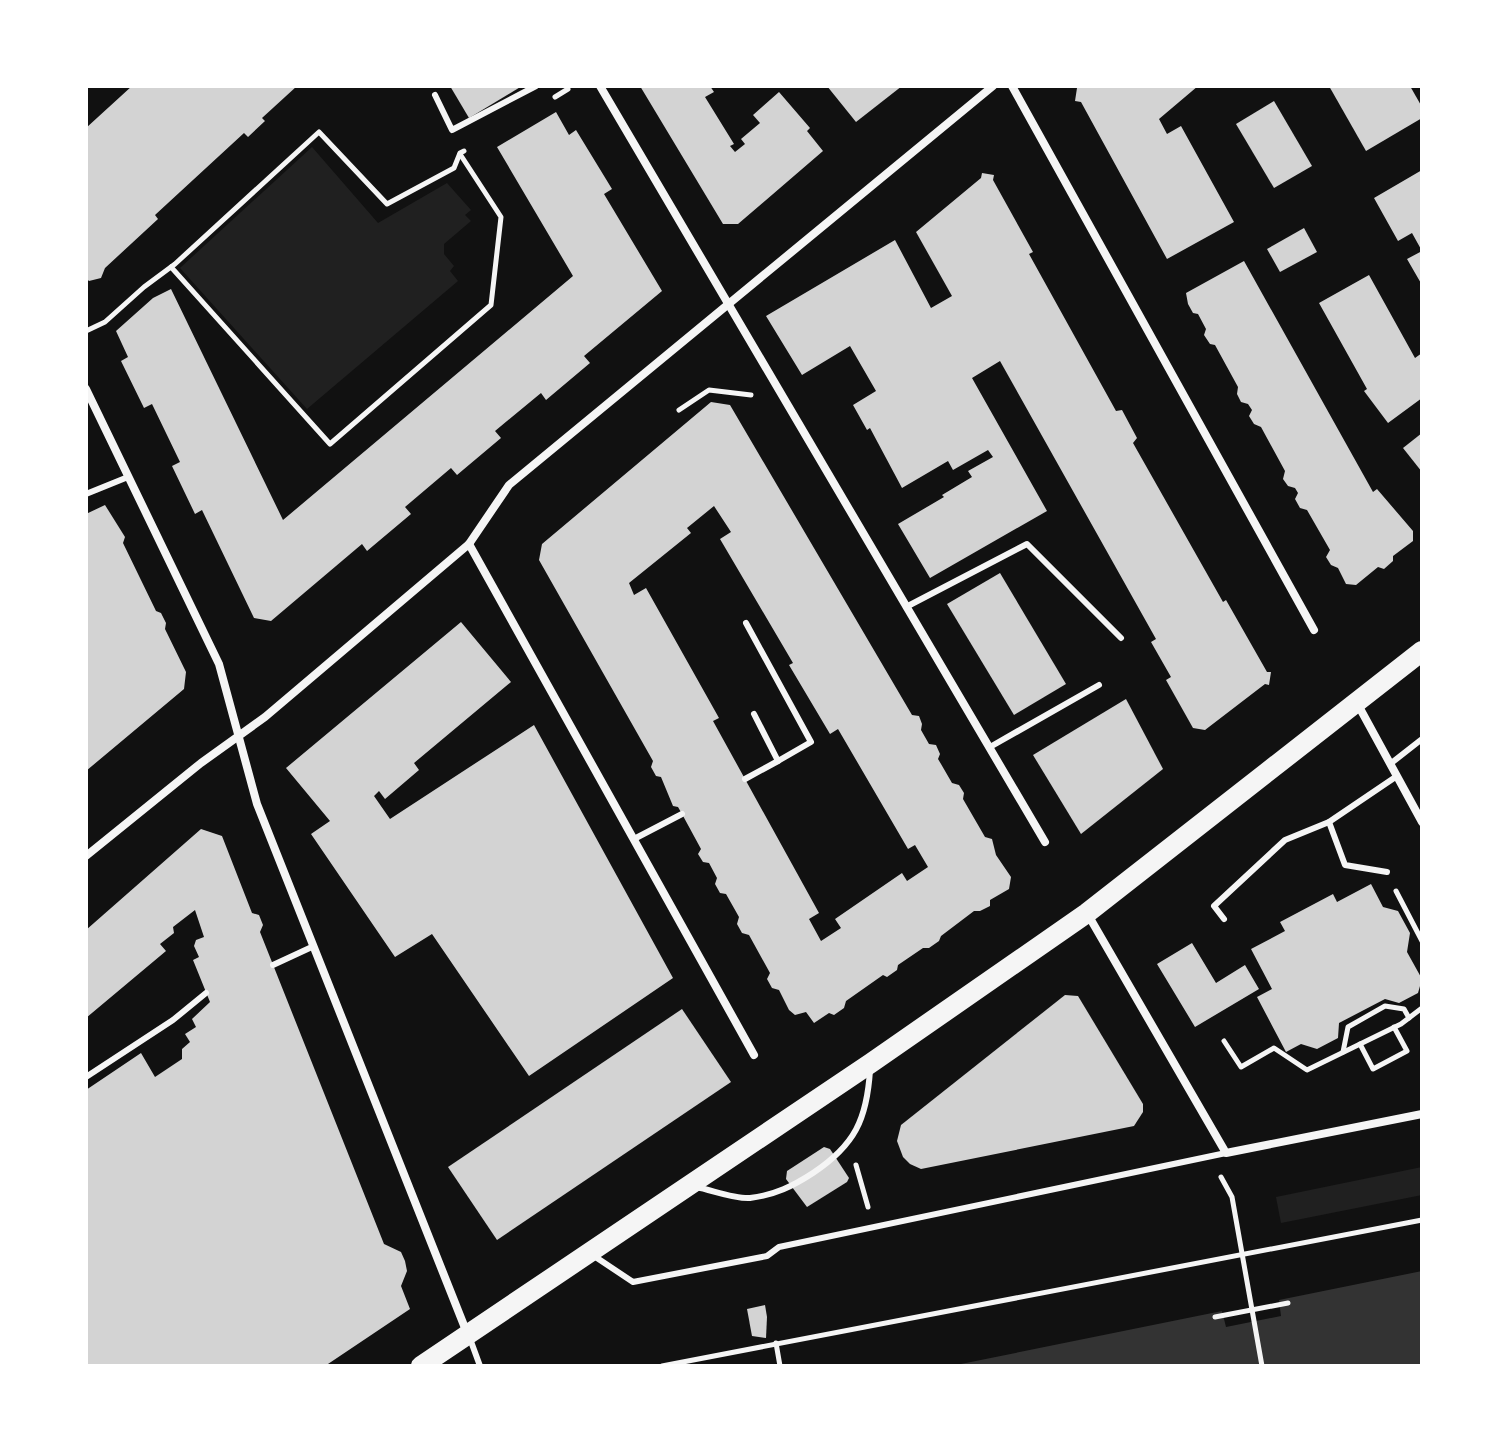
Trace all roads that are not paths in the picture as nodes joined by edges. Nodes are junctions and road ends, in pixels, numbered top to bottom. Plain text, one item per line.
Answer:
1 (536, 86) edge
2 (600, 86) edge
3 (993, 86) edge
4 (1012, 86) edge
5 (435, 95) dead end
6 (727, 304) junction
7 (86, 389) edge
8 (128, 477) junction
9 (86, 494) edge
10 (469, 544) junction
11 (906, 607) junction
12 (746, 623) dead end
13 (1314, 630) dead end
14 (1121, 638) dead end
15 (1422, 651) edge
16 (1099, 685) dead end
17 (1357, 703) junction
18 (754, 714) dead end
19 (239, 735) junction
20 (1422, 739) edge
21 (990, 747) junction
22 (778, 761) junction
23 (1390, 764) junction
24 (1397, 776) junction
25 (745, 779) dead end
26 (682, 814) dead end
27 (1329, 822) junction
28 (1422, 822) edge
29 (634, 839) junction
30 (1045, 842) dead end
31 (86, 856) edge
32 (1387, 872) road end
33 (1087, 913) junction
34 (1224, 919) dead end
35 (314, 946) junction
36 (273, 965) dead end
37 (206, 993) dead end
38 (754, 1055) dead end
39 (871, 1063) junction
40 (86, 1077) edge
41 (1422, 1114) edge
42 (1226, 1153) junction
43 (688, 1185) junction
44 (588, 1252) junction
45 (467, 1333) junction
46 (421, 1366) edge
47 (480, 1366) edge

1 - 5 lane
2 - 6 street
3 - 6 street
4 - 13 street
6 - 10 street
6 - 11 street
7 - 8 street
8 - 9 lane
8 - 19 street
10 - 19 street
10 - 29 street
11 - 14 lane
11 - 21 street
12 - 22 lane
15 - 17 main road
16 - 21 lane
17 - 23 street
17 - 33 main road
18 - 22 lane
19 - 31 street
19 - 35 street
20 - 23 lane
21 - 30 street
22 - 25 lane
23 - 24 street
24 - 27 lane
24 - 28 street
26 - 29 lane
27 - 32 lane
27 - 34 lane
29 - 38 street
33 - 39 main road
33 - 42 street
35 - 36 lane
35 - 45 street
37 - 40 lane
39 - 43 main road
39 - 43 lane
41 - 42 street
42 - 44 lane
43 - 44 main road
44 - 45 main road
45 - 46 main road
45 - 47 lane

